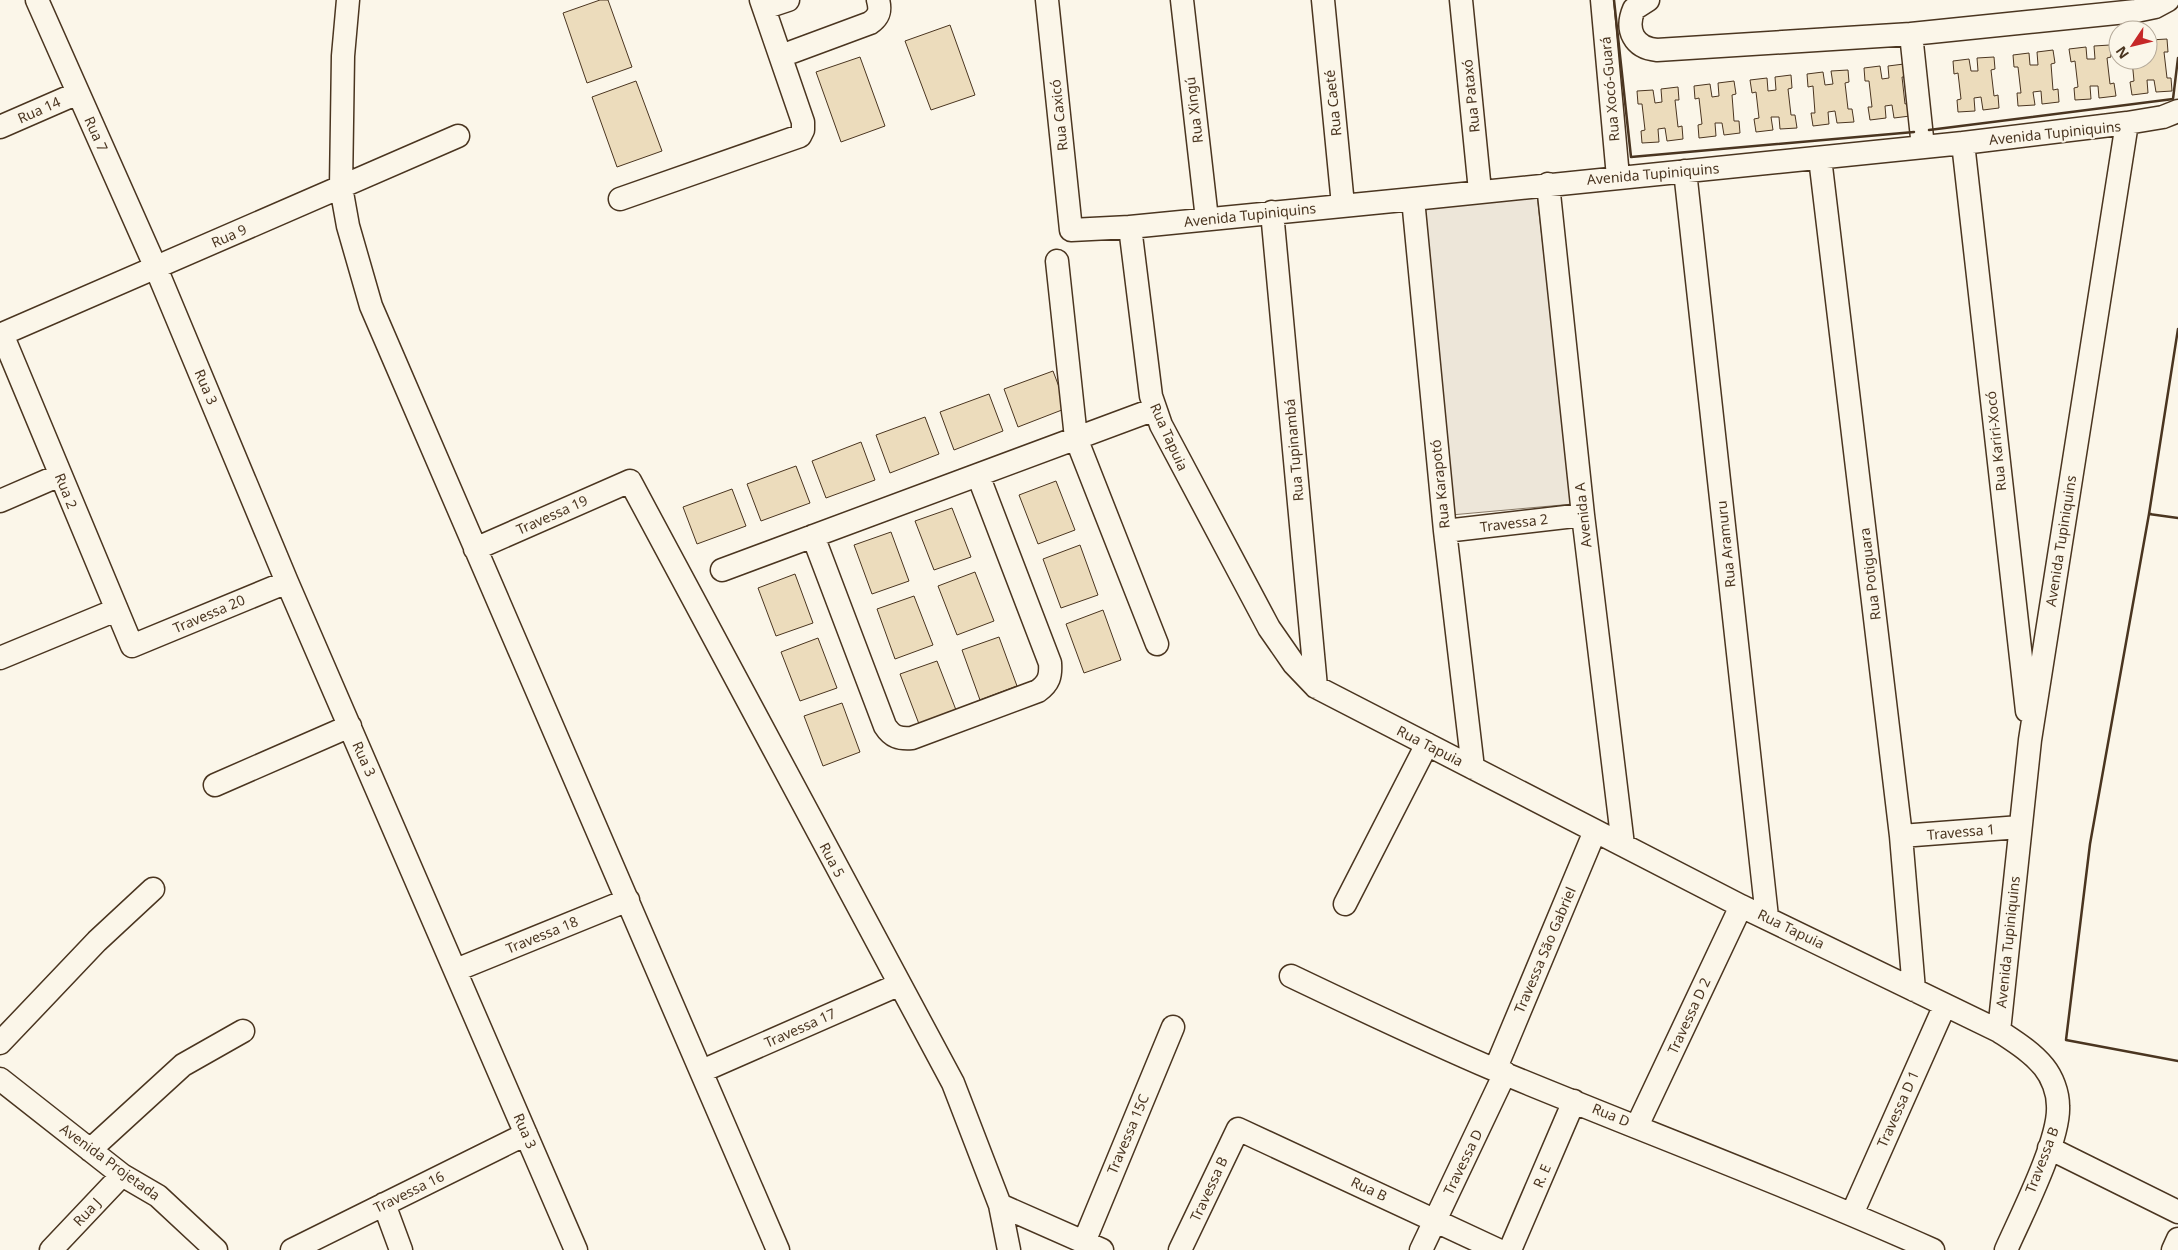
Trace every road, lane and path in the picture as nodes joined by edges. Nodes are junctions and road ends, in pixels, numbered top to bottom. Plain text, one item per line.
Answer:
1 (37, 0) edge
2 (348, 0) edge
3 (788, 0) edge
4 (878, 0) edge
5 (1047, 0) edge
6 (1182, 0) edge
7 (1323, 0) edge
8 (1461, 0) edge
9 (1602, 0) edge
10 (1648, 0) edge
11 (2168, 0) edge
12 (762, 4) edge
13 (1911, 34) junction
14 (780, 56) junction
15 (78, 93) junction
16 (2178, 111) edge
17 (2127, 124) junction
18 (0, 127) edge
19 (458, 136) dead end
20 (1963, 143) junction
21 (1923, 147) junction
22 (1820, 158) junction
23 (1685, 171) junction
24 (1618, 177) junction
25 (1548, 184) junction
26 (341, 186) junction
27 (1480, 192) junction
28 (620, 199) dead end
29 (1413, 199) junction
30 (1343, 205) junction
31 (1272, 212) junction
32 (1207, 219) junction
33 (1130, 226) junction
34 (1071, 230) joint
35 (1057, 261) dead end
36 (156, 268) junction
37 (1, 335) edge
38 (1151, 410) junction
39 (1076, 438) junction
40 (60, 475) junction
41 (978, 475) junction
42 (630, 481) joint
43 (0, 501) edge
44 (1583, 515) junction
45 (1445, 531) junction
46 (813, 536) junction
47 (475, 549) junction
48 (722, 570) dead end
49 (287, 582) junction
50 (116, 610) junction
51 (1157, 644) dead end
52 (132, 646) joint
53 (0, 658) edge
54 (1316, 687) junction
55 (350, 726) junction
56 (2030, 740) junction
57 (1427, 744) junction
58 (1473, 768) junction
59 (215, 785) dead end
60 (2020, 827) junction
61 (1595, 831) junction
62 (1901, 836) junction
63 (1623, 846) junction
64 (153, 889) dead end
65 (628, 900) junction
66 (1345, 904) dead end
67 (1741, 906) junction
68 (1767, 916) junction
69 (456, 970) junction
70 (1291, 976) dead end
71 (898, 985) junction
72 (1914, 990) junction
73 (1945, 1005) junction
74 (1173, 1027) dead end
75 (243, 1031) dead end
76 (1999, 1031) junction
77 (0, 1043) edge
78 (702, 1070) junction
79 (1500, 1072) junction
80 (2, 1084) edge
81 (1574, 1100) junction
82 (1637, 1126) junction
83 (1238, 1129) joint
84 (526, 1134) junction
85 (2049, 1148) junction
86 (90, 1150) junction
87 (122, 1175) junction
88 (384, 1204) junction
89 (1000, 1205) junction
90 (2178, 1212) edge
91 (1852, 1214) junction
92 (1435, 1219) junction
93 (2178, 1239) edge
94 (1093, 1246) edge
95 (52, 1250) edge
96 (216, 1250) edge
97 (292, 1250) edge
98 (401, 1250) edge
99 (576, 1250) edge
100 (778, 1250) edge
101 (1009, 1250) edge
102 (1180, 1250) edge
103 (1421, 1250) edge
104 (1498, 1250) edge
105 (1510, 1250) edge
106 (1933, 1250) edge
107 (2006, 1250) edge
108 (2173, 1250) edge

1 - 15 street, Rua 7
2 - 26 street
3 - 12 street
4 - 14 street
5 - 34 street, Rua Caxicó
6 - 32 street, Rua Xingú
7 - 30 street, Rua Caeté
8 - 27 street, Rua Pataxó
9 - 24 street, Rua Xocó-Guará
10 - 13 street
11 - 13 street
12 - 14 street
13 - 21 street
14 - 28 street
15 - 18 street, Rua 14
15 - 36 street, Rua 7
16 - 17 street
17 - 20 street, Avenida Tupiniquins
17 - 56 street, Avenida Tupiniquins
19 - 26 street, Rua 9
20 - 21 street, Avenida Tupiniquins
20 - 56 street, Rua Kariri-Xocó
21 - 22 street, Avenida Tupiniquins
22 - 23 street, Avenida Tupiniquins
22 - 62 street, Rua Potiguara
23 - 24 street, Avenida Tupiniquins
23 - 68 street, Rua Aramuru
24 - 25 street, Avenida Tupiniquins
25 - 27 street, Avenida Tupiniquins
25 - 44 street, Avenida A
26 - 36 street, Rua 9
26 - 47 street
27 - 29 street, Avenida Tupiniquins
29 - 30 street, Avenida Tupiniquins
29 - 45 street, Rua Karapotó
30 - 31 street, Avenida Tupiniquins
31 - 32 street, Avenida Tupiniquins
31 - 54 street, Rua Tupinambá
32 - 33 street, Avenida Tupiniquins
33 - 34 street, Avenida Tupiniquins
33 - 38 street, Rua Tapuia
35 - 39 street
36 - 37 street, Rua 9
36 - 49 street, Rua 3
37 - 40 street, Rua 2
38 - 39 street
38 - 54 street, Rua Tapuia
39 - 41 street
39 - 51 street
40 - 43 street
40 - 50 street, Rua 2
41 - 46 street
41 - 46 street
42 - 47 street, Travessa 19
42 - 71 street, Rua 5
44 - 45 street, Travessa 2
44 - 63 street, Avenida A
45 - 58 street, Rua Karapotó
46 - 48 street
47 - 65 street
49 - 52 street, Travessa 20
49 - 55 street, Rua 3
50 - 52 street, Rua 2
50 - 53 street
54 - 57 street, Rua Tapuia
55 - 59 street
55 - 69 street, Rua 3
56 - 60 street, Avenida Tupiniquins
57 - 58 street, Rua Tapuia
57 - 66 street
58 - 61 street, Rua Tapuia
60 - 62 street, Travessa 1
60 - 76 street, Avenida Tupiniquins
61 - 63 street, Rua Tapuia
61 - 79 street, Travessa São Gabriel
62 - 72 street, Rua Potiguara
63 - 67 street, Rua Tapuia
64 - 77 street
65 - 69 street, Travessa 18
65 - 78 street
67 - 68 street, Rua Tapuia
67 - 82 street, Travessa D 2
68 - 72 street, Rua Tapuia
69 - 84 street, Rua 3
70 - 79 street, Rua D
71 - 78 street, Travessa 17
71 - 89 street, Rua 5
72 - 73 street, Rua Tapuia
73 - 76 street, Rua Tapuia
73 - 91 street, Travessa D 1
74 - 94 street, Travessa 15C
75 - 86 street
76 - 85 street, Travessa B
78 - 100 street
79 - 81 street, Rua D
79 - 92 street, Travessa D
80 - 86 street, Avenida Projetada
81 - 82 street, Rua D
81 - 105 street, R. E
82 - 91 street, Rua D
83 - 92 street, Rua B
83 - 102 street, Travessa B
84 - 88 street, Travessa 16
84 - 99 street, Rua 3
85 - 90 street
85 - 107 street, Travessa B
86 - 87 street, Avenida Projetada
87 - 95 street, Rua J
87 - 96 street, Avenida Projetada
88 - 97 street, Travessa 16
88 - 98 street
89 - 94 street
89 - 101 street, Rua 5
91 - 106 street, Rua D
92 - 103 street, Travessa D
92 - 104 street, Rua B
93 - 108 street

